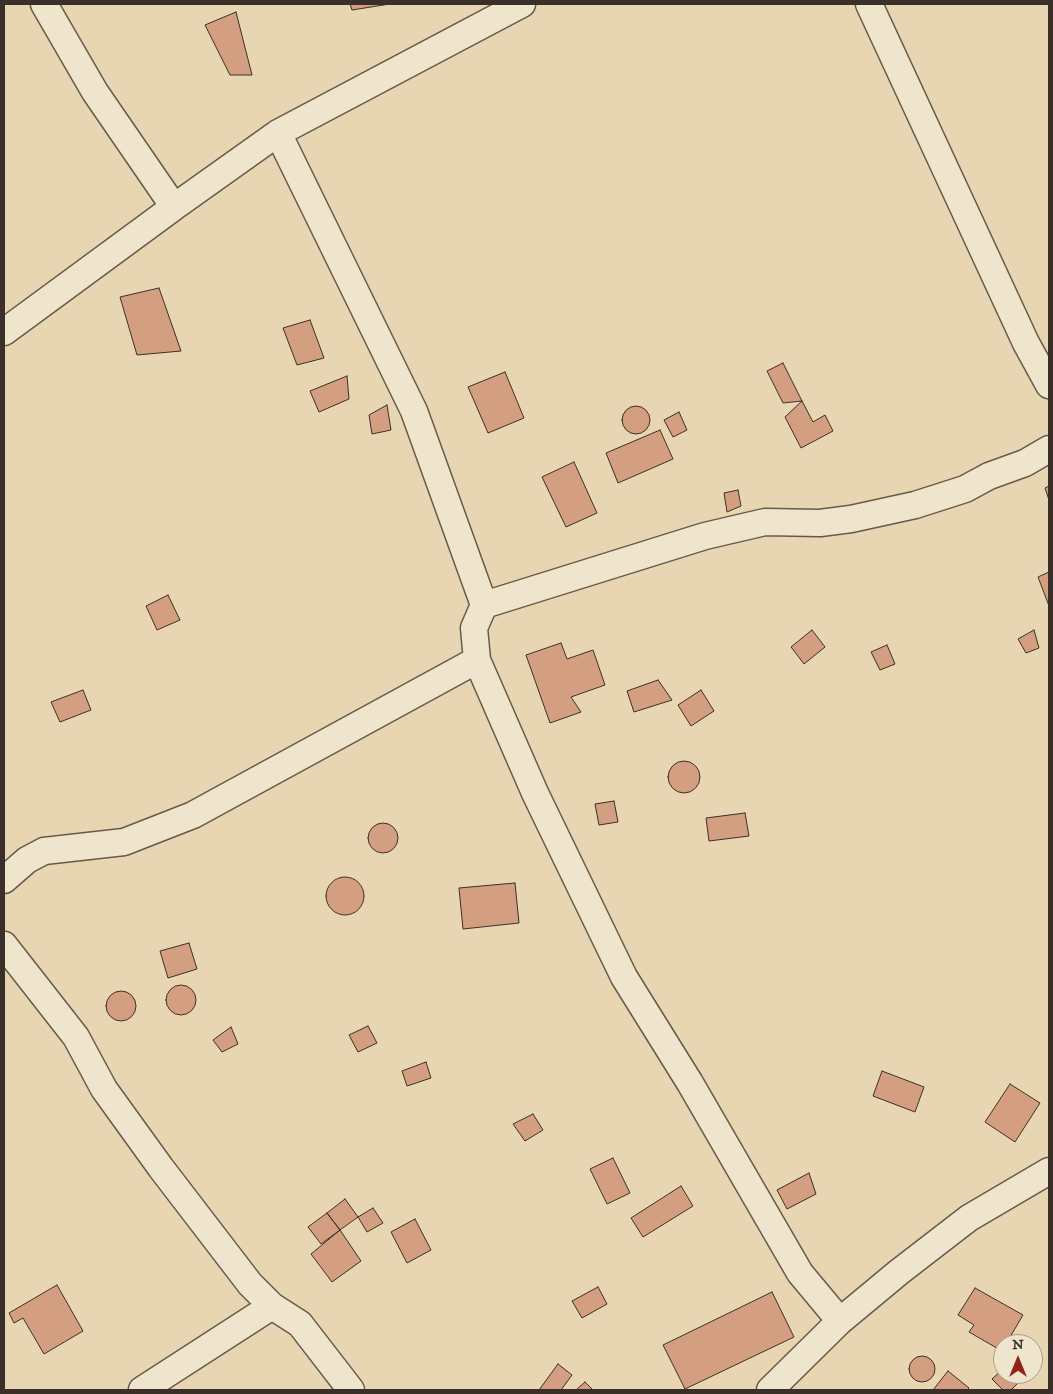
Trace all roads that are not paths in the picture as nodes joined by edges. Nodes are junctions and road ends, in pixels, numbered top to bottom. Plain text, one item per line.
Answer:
1 (44, 4) edge
2 (522, 4) edge
3 (869, 4) edge
4 (278, 134) junction
5 (174, 207) junction
6 (4, 332) edge
7 (1049, 385) edge
8 (1049, 449) edge
9 (484, 605) junction
10 (477, 660) junction
11 (4, 880) edge
12 (4, 945) edge
13 (1049, 1171) edge
14 (272, 1306) junction
15 (840, 1321) junction
16 (142, 1390) edge
17 (351, 1390) edge
18 (770, 1390) edge

1 - 5 street
2 - 4 street
3 - 7 street
4 - 5 street
4 - 9 street
5 - 6 street
8 - 9 street
9 - 10 street
10 - 11 street
10 - 15 street
12 - 14 street
13 - 15 street
14 - 16 street
14 - 17 street
15 - 18 street

